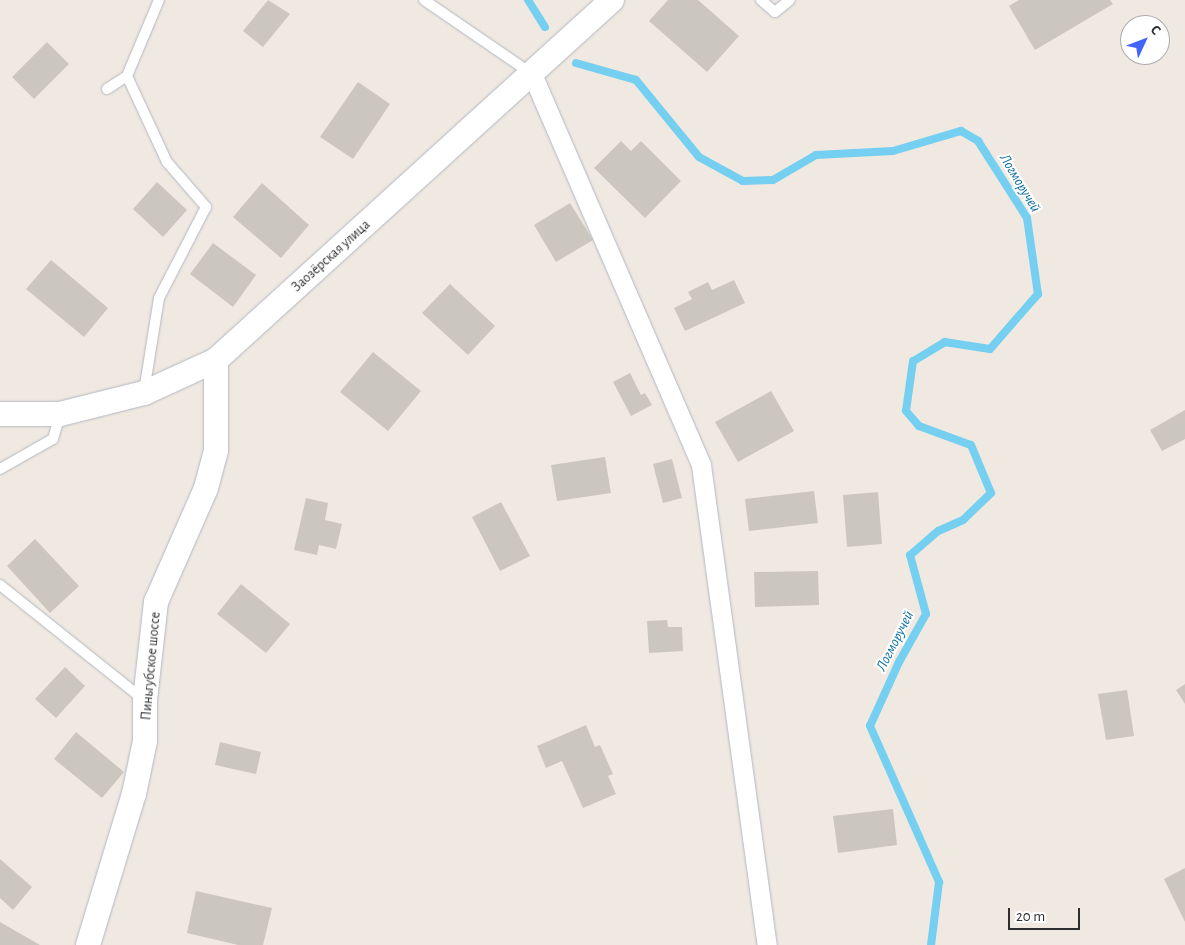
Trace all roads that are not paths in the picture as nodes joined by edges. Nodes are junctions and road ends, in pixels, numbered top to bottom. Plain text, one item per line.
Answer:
1 (159, 0) edge
2 (424, 0) edge
3 (612, 0) edge
4 (760, 0) edge
5 (790, 0) edge
6 (532, 74) junction
7 (127, 76) junction
8 (107, 89) dead end
9 (216, 360) junction
10 (144, 393) junction
11 (0, 414) edge
12 (60, 414) junction
13 (0, 469) edge
14 (0, 586) edge
15 (145, 700) junction
16 (88, 945) edge
17 (767, 945) edge

1 - 7 lane
2 - 6 lane
3 - 6 street, Заозёрская улица
4 - 5 lane
6 - 9 street, Заозёрская улица
6 - 17 street
7 - 8 lane
7 - 10 lane
9 - 10 street, Заозёрская улица
9 - 15 street, Пиньгубское шоссе
10 - 12 street, Заозёрская улица
11 - 12 street, Заозёрская улица
12 - 13 lane
14 - 15 lane
15 - 16 street, Пиньгубское шоссе

